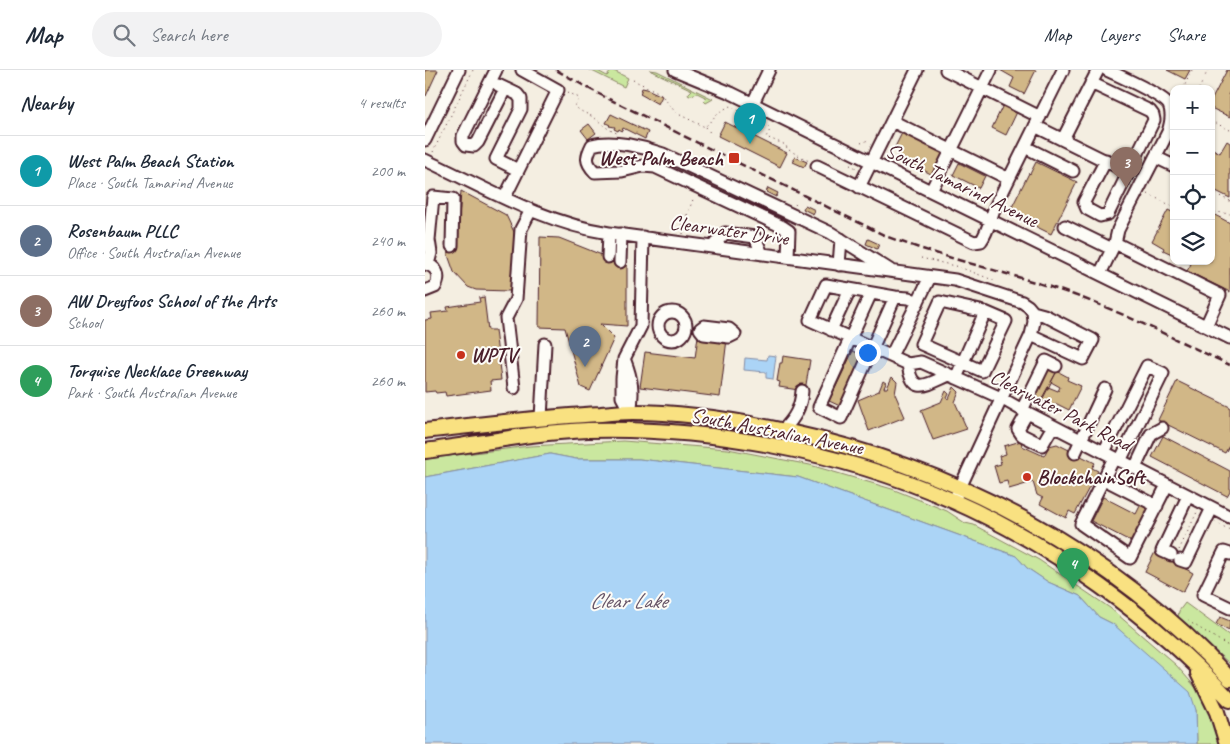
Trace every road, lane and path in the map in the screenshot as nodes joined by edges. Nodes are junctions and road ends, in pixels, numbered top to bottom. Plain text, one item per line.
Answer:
1 (459, 70) edge
2 (473, 70) edge
3 (496, 70) edge
4 (521, 70) edge
5 (675, 70) edge
6 (769, 70) edge
7 (946, 70) edge
8 (991, 70) edge
9 (1063, 70) edge
10 (1098, 70) edge
11 (1107, 70) edge
12 (1192, 70) edge
13 (1208, 70) edge
14 (913, 71) edge
15 (697, 75) edge
16 (633, 80) dead end
17 (490, 81) junction
18 (1091, 83) junction
19 (1185, 85) edge
20 (1201, 85) edge
21 (983, 87) junction
22 (505, 88) junction
23 (558, 90) junction
24 (656, 91) junction
25 (647, 98) dead end
26 (753, 103) junction
27 (677, 113) junction
28 (675, 116) dead end
29 (756, 120) junction
30 (892, 121) junction
31 (1038, 121) junction
32 (1215, 123) edge
33 (633, 125) dead end
34 (428, 126) edge
35 (705, 127) junction
36 (751, 129) dead end
37 (1171, 130) edge
38 (1230, 130) edge
39 (618, 133) dead end
40 (711, 134) dead end
41 (1170, 134) edge
42 (635, 136) dead end
43 (425, 140) edge
44 (868, 140) dead end
45 (1063, 140) junction
46 (861, 143) dead end
47 (1025, 147) junction
48 (951, 150) junction
49 (429, 156) edge
50 (1155, 157) junction
51 (1106, 160) junction
52 (871, 162) junction
53 (1170, 164) edge
54 (817, 166) joint
55 (518, 170) junction
56 (1073, 170) dead end
57 (1128, 172) junction
58 (1009, 179) junction
59 (859, 187) junction
60 (931, 191) junction
61 (1145, 192) dead end
62 (1215, 194) edge
63 (694, 196) dead end
64 (505, 197) junction
65 (1230, 201) edge
66 (1170, 204) edge
67 (531, 210) junction
68 (1215, 213) edge
69 (1230, 214) edge
70 (687, 215) junction
71 (989, 220) junction
72 (684, 225) junction
73 (1065, 226) dead end
74 (609, 233) junction
75 (621, 234) junction
76 (683, 234) dead end
77 (643, 237) junction
78 (841, 239) junction
79 (452, 246) dead end
80 (1113, 246) junction
81 (608, 257) dead end
82 (788, 257) junction
83 (921, 258) dead end
84 (426, 262) edge
85 (620, 262) dead end
86 (839, 265) junction
87 (891, 271) junction
88 (1100, 274) junction
89 (930, 277) junction
90 (993, 282) dead end
91 (850, 289) junction
92 (425, 291) edge
93 (871, 293) junction
94 (895, 296) junction
95 (920, 298) junction
96 (940, 302) junction
97 (985, 312) junction
98 (1033, 312) junction
99 (641, 322) junction
100 (658, 323) junction
101 (687, 326) junction
102 (1206, 326) junction
103 (831, 330) junction
104 (718, 332) dead end
105 (1031, 335) junction
106 (850, 338) junction
107 (1230, 338) edge
108 (545, 344) dead end
109 (872, 348) junction
110 (891, 356) junction
111 (962, 363) junction
112 (908, 364) junction
113 (1056, 366) dead end
114 (952, 376) junction
115 (513, 388) dead end
116 (1105, 389) dead end
117 (802, 391) dead end
118 (1001, 398) junction
119 (630, 412) junction
120 (1024, 412) junction
121 (541, 418) junction
122 (1053, 426) junction
123 (1162, 428) dead end
124 (783, 430) junction
125 (425, 431) edge
126 (628, 431) junction
127 (1081, 441) junction
128 (425, 452) edge
129 (1075, 453) dead end
130 (1113, 457) junction
131 (1135, 468) junction
132 (1104, 479) junction
133 (1167, 485) junction
134 (961, 487) junction
135 (953, 501) junction
136 (1186, 501) junction
137 (1157, 506) junction
138 (1206, 513) junction
139 (1230, 518) edge
140 (1230, 530) edge
141 (1230, 554) edge
142 (1176, 556) junction
143 (1230, 608) edge
144 (1204, 650) junction
145 (1194, 664) junction
146 (1230, 672) edge
147 (1230, 678) edge
148 (1230, 700) edge
149 (1227, 744) edge

1 - 34 street
2 - 49 path
3 - 17 street
4 - 23 street
5 - 15 street, South Tamarind Avenue
6 - 26 street
7 - 21 street
8 - 21 street
9 - 31 street
10 - 18 street
11 - 37 street
12 - 19 path
13 - 20 path
14 - 30 street
15 - 26 street, South Tamarind Avenue
16 - 24 path
17 - 22 street
17 - 22 street
18 - 45 street
18 - 57 street
21 - 31 street
21 - 48 street
22 - 55 street
23 - 39 path
23 - 55 street
24 - 25 path
24 - 27 path
26 - 52 street, South Tamarind Avenue
27 - 28 path
27 - 35 path
29 - 35 path
29 - 36 path
29 - 54 path
30 - 48 street
30 - 52 street
31 - 45 street
31 - 47 street
32 - 38 path
33 - 42 path
34 - 43 street
35 - 40 path
41 - 50 street
44 - 46 path
45 - 51 street
47 - 56 street
47 - 58 street
48 - 58 street
48 - 60 street
49 - 64 street, Clearwater Drive
50 - 53 street
50 - 80 street
51 - 57 street
51 - 57 street
52 - 59 street
52 - 60 street, South Tamarind Avenue
54 - 59 street
55 - 64 street
58 - 71 street
59 - 71 street
60 - 71 street, South Tamarind Avenue
61 - 66 path
62 - 65 path
63 - 70 path
64 - 67 street, Clearwater Drive
67 - 74 street, Clearwater Drive
67 - 115 street
68 - 69 path
70 - 72 path
70 - 72 path
71 - 88 street, South Tamarind Avenue
72 - 76 path
73 - 80 street
74 - 75 street, Clearwater Drive
74 - 81 street
75 - 77 street, Clearwater Drive
75 - 85 street
77 - 82 street, Clearwater Drive
77 - 99 street
78 - 82 street
78 - 86 street
78 - 87 street
79 - 84 street
80 - 88 street
80 - 102 street
82 - 86 street, Clearwater Drive
83 - 90 path
84 - 92 street
86 - 87 street, Clearwater Drive
87 - 89 street, Clearwater Drive
88 - 102 street, South Tamarind Avenue
89 - 95 street
89 - 98 street, Clearwater Drive
91 - 93 street, Clearwater Park Road
91 - 103 street
91 - 103 street, Clearwater Park Road
93 - 94 street, Clearwater Park Road
93 - 106 street
94 - 95 street, Clearwater Park Road
94 - 109 street
95 - 96 street, Clearwater Park Road
95 - 110 street
96 - 97 street, Clearwater Park Road
96 - 111 street
97 - 111 street
97 - 111 street, Clearwater Park Road
98 - 105 street
98 - 105 street, Clearwater Drive
99 - 100 street
99 - 119 street
100 - 101 street
100 - 101 street
101 - 104 street
102 - 107 street, South Tamarind Avenue
103 - 106 street, Clearwater Park Road
105 - 118 street
106 - 109 street, Clearwater Park Road
106 - 109 street
108 - 121 street
109 - 110 street, Clearwater Park Road
110 - 112 street, Clearwater Park Road
111 - 114 street
112 - 114 street, Clearwater Park Road
112 - 114 street
113 - 120 street
114 - 118 street, Clearwater Park Road
116 - 127 street
117 - 124 street
118 - 120 street, Clearwater Park Road
118 - 134 street
119 - 121 main road, South Australian Avenue
119 - 124 main road, South Australian Avenue
119 - 126 main road
120 - 122 street, Clearwater Park Road
120 - 122 street
121 - 125 main road, South Australian Avenue
122 - 127 street, Clearwater Park Road
123 - 131 street
124 - 134 main road, South Australian Avenue
126 - 128 main road, South Australian Avenue
126 - 135 main road, South Australian Avenue
127 - 129 street
127 - 130 street, Clearwater Park Road
130 - 130 street
130 - 131 street, Clearwater Park Road
130 - 132 street
131 - 133 street, Clearwater Park Road
132 - 137 street
132 - 137 street
133 - 136 street, Clearwater Park Road
133 - 137 street
134 - 135 street
134 - 144 main road, South Australian Avenue
135 - 145 main road, South Australian Avenue
136 - 138 street, Clearwater Park Road
136 - 138 path
136 - 142 street
138 - 139 street, Clearwater Park Road
138 - 140 path
138 - 142 path
138 - 142 street
141 - 143 street
144 - 146 main road
144 - 147 main road, South Australian Avenue
145 - 148 main road, South Australian Avenue
145 - 149 main road

